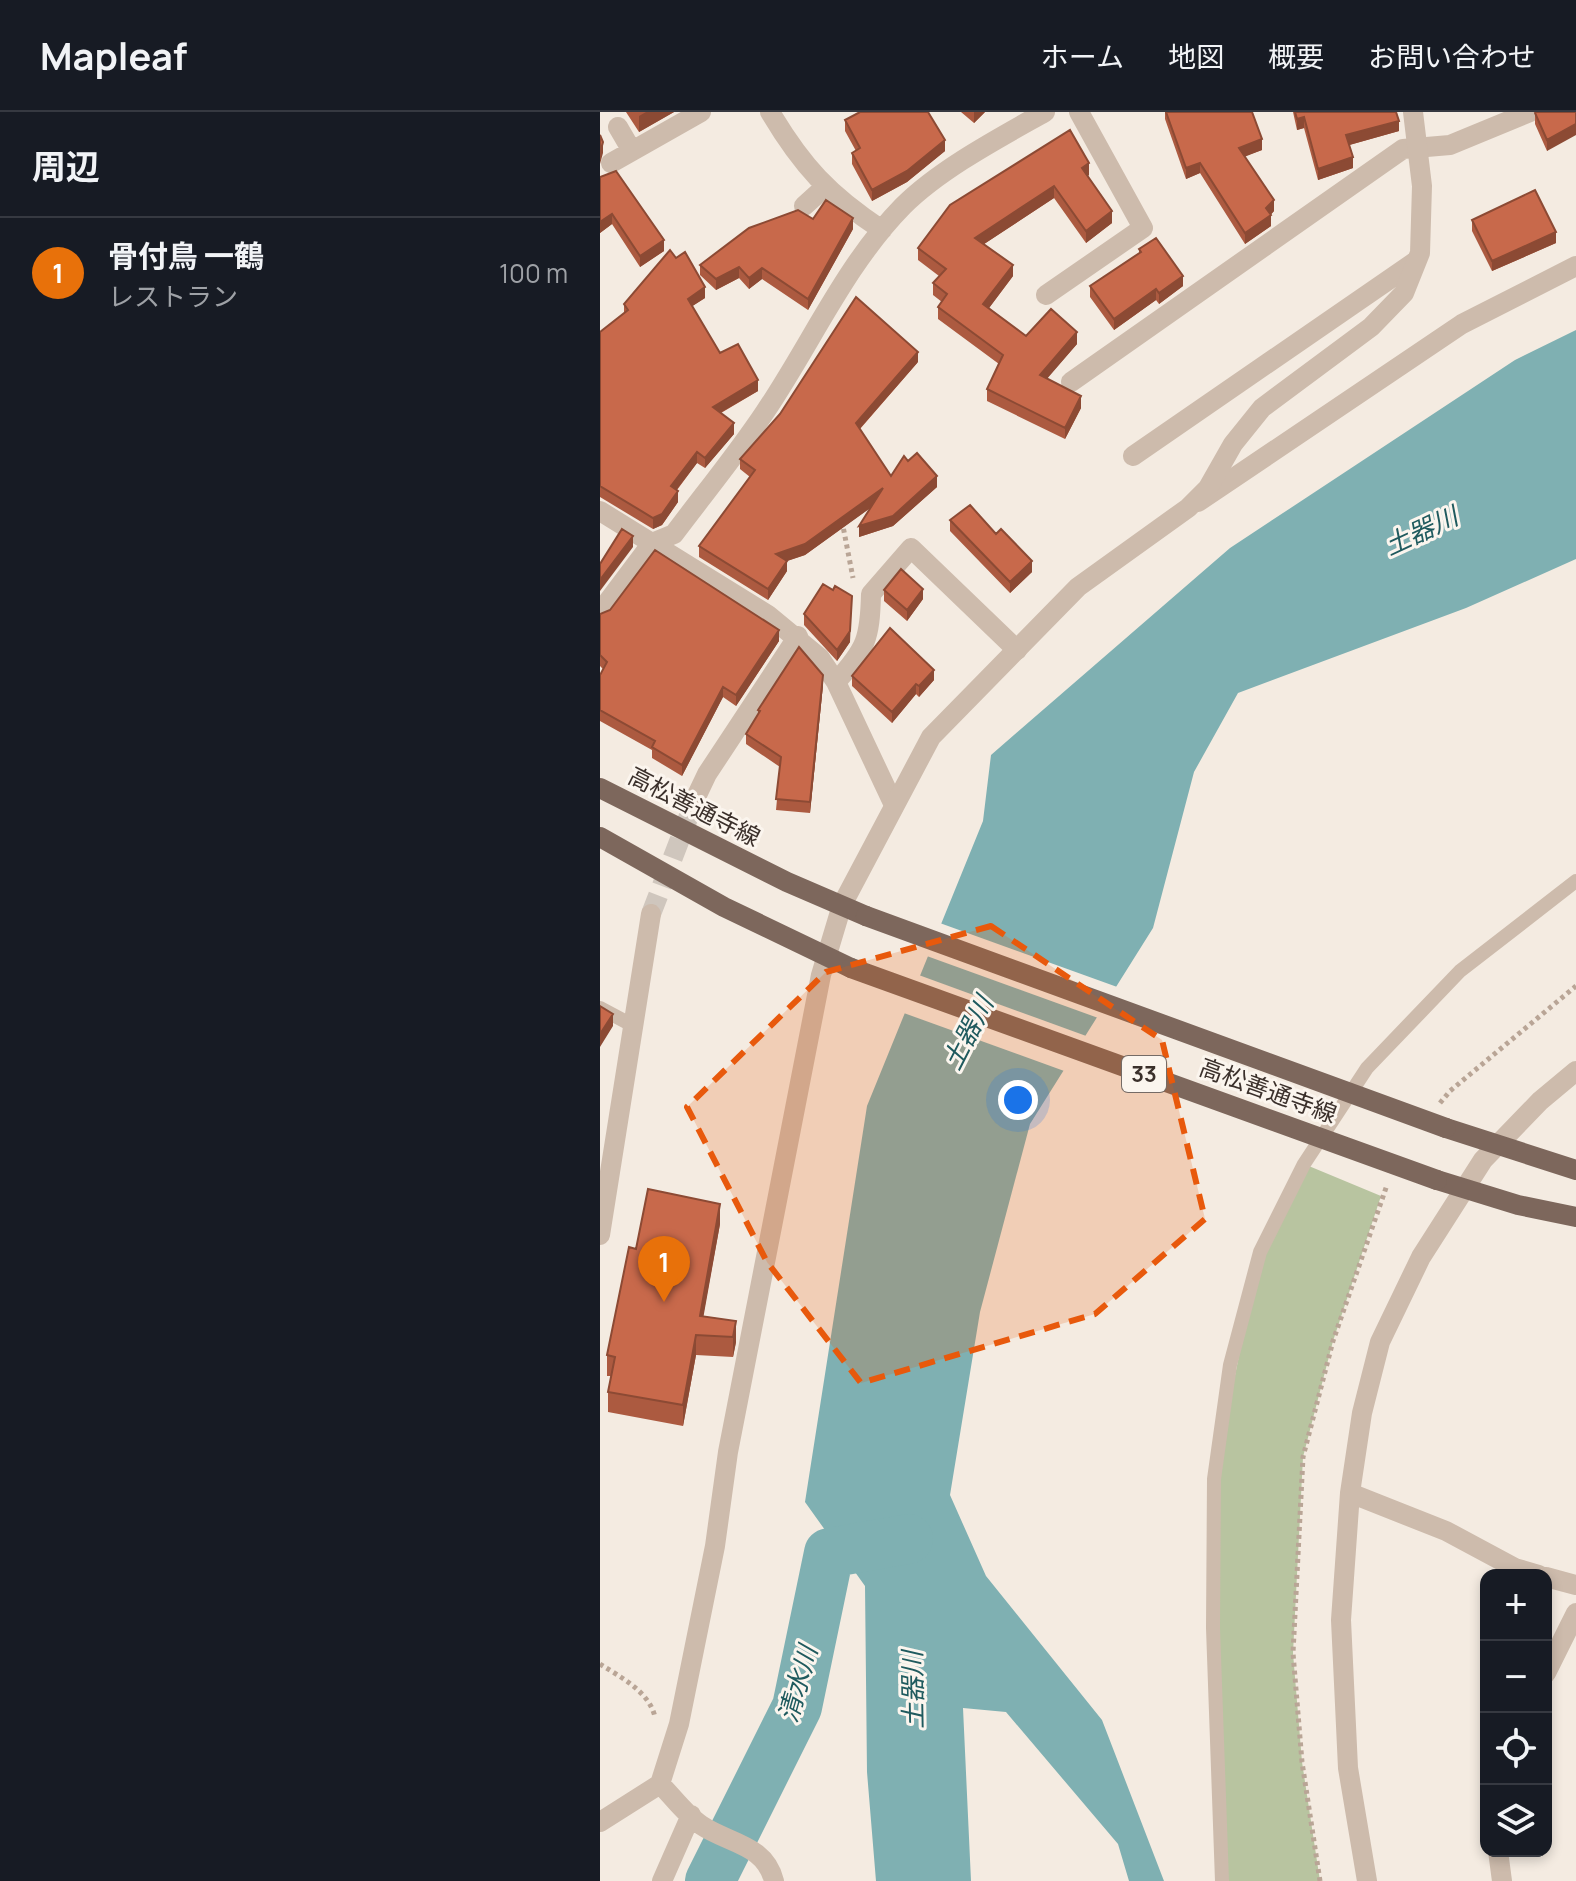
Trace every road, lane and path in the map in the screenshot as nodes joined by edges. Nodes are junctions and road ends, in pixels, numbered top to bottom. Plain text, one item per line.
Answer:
1 (701, 112) edge
2 (770, 112) edge
3 (1045, 112) edge
4 (1079, 112) edge
5 (1413, 112) edge
6 (1530, 112) edge
7 (618, 127) dead end
8 (1418, 148) junction
9 (632, 151) junction
10 (605, 170) edge
11 (825, 187) junction
12 (804, 206) dead end
13 (882, 230) junction
14 (1416, 261) junction
15 (1576, 266) edge
16 (1046, 295) dead end
17 (1071, 382) dead end
18 (1133, 456) dead end
19 (1188, 508) junction
20 (600, 511) edge
21 (840, 516) edge
22 (652, 543) junction
23 (855, 589) dead end
24 (600, 612) edge
25 (798, 636) junction
26 (1017, 650) junction
27 (836, 682) junction
28 (600, 788) edge
29 (697, 795) tunnel mouth
30 (893, 803) junction
31 (600, 837) edge
32 (1576, 881) edge
33 (842, 905) junction
34 (651, 914) tunnel mouth
35 (826, 956) junction
36 (600, 1008) edge
37 (632, 1025) junction
38 (1576, 1071) edge
39 (1495, 1146) junction
40 (1576, 1170) edge
41 (1462, 1190) junction
42 (1576, 1217) edge
43 (601, 1225) edge
44 (1350, 1493) junction
45 (1518, 1569) edge
46 (1552, 1579) edge
47 (1576, 1585) edge
48 (1576, 1613) edge
49 (1552, 1661) edge
50 (600, 1664) edge
51 (657, 1723) dead end
52 (660, 1784) junction
53 (695, 1820) junction
54 (600, 1822) edge
55 (1499, 1857) edge
56 (766, 1871) edge
57 (662, 1881) edge
58 (1222, 1881) edge
59 (1367, 1881) edge
60 (1502, 1881) edge

1 - 9 street
2 - 11 street
3 - 13 street
4 - 16 street
5 - 8 street
6 - 8 street
7 - 9 street
8 - 14 street
8 - 17 street
9 - 10 street
11 - 12 street
11 - 13 street
13 - 22 street
14 - 18 street
14 - 19 street
15 - 19 street
19 - 26 street
20 - 22 street
21 - 23 path
22 - 24 street
22 - 25 street
25 - 27 street
25 - 29 street
26 - 27 street
26 - 30 street
27 - 30 street
28 - 33 main road, 高松善通寺線 / 33
30 - 33 street
31 - 35 main road, 高松善通寺線 / 33
32 - 58 lane
33 - 35 street
33 - 39 main road, 高松善通寺線 / 33, bridge
34 - 37 street
35 - 41 main road, 高松善通寺線 / 33, bridge
35 - 52 street
36 - 37 lane
37 - 43 street
38 - 39 street
39 - 40 main road, 高松善通寺線 / 33
39 - 41 street
41 - 42 main road, 高松善通寺線 / 33
41 - 44 street
44 - 45 street
44 - 59 street
46 - 47 street
48 - 49 street
50 - 51 path
52 - 53 street
52 - 54 street
53 - 56 street
53 - 57 street
55 - 60 street

